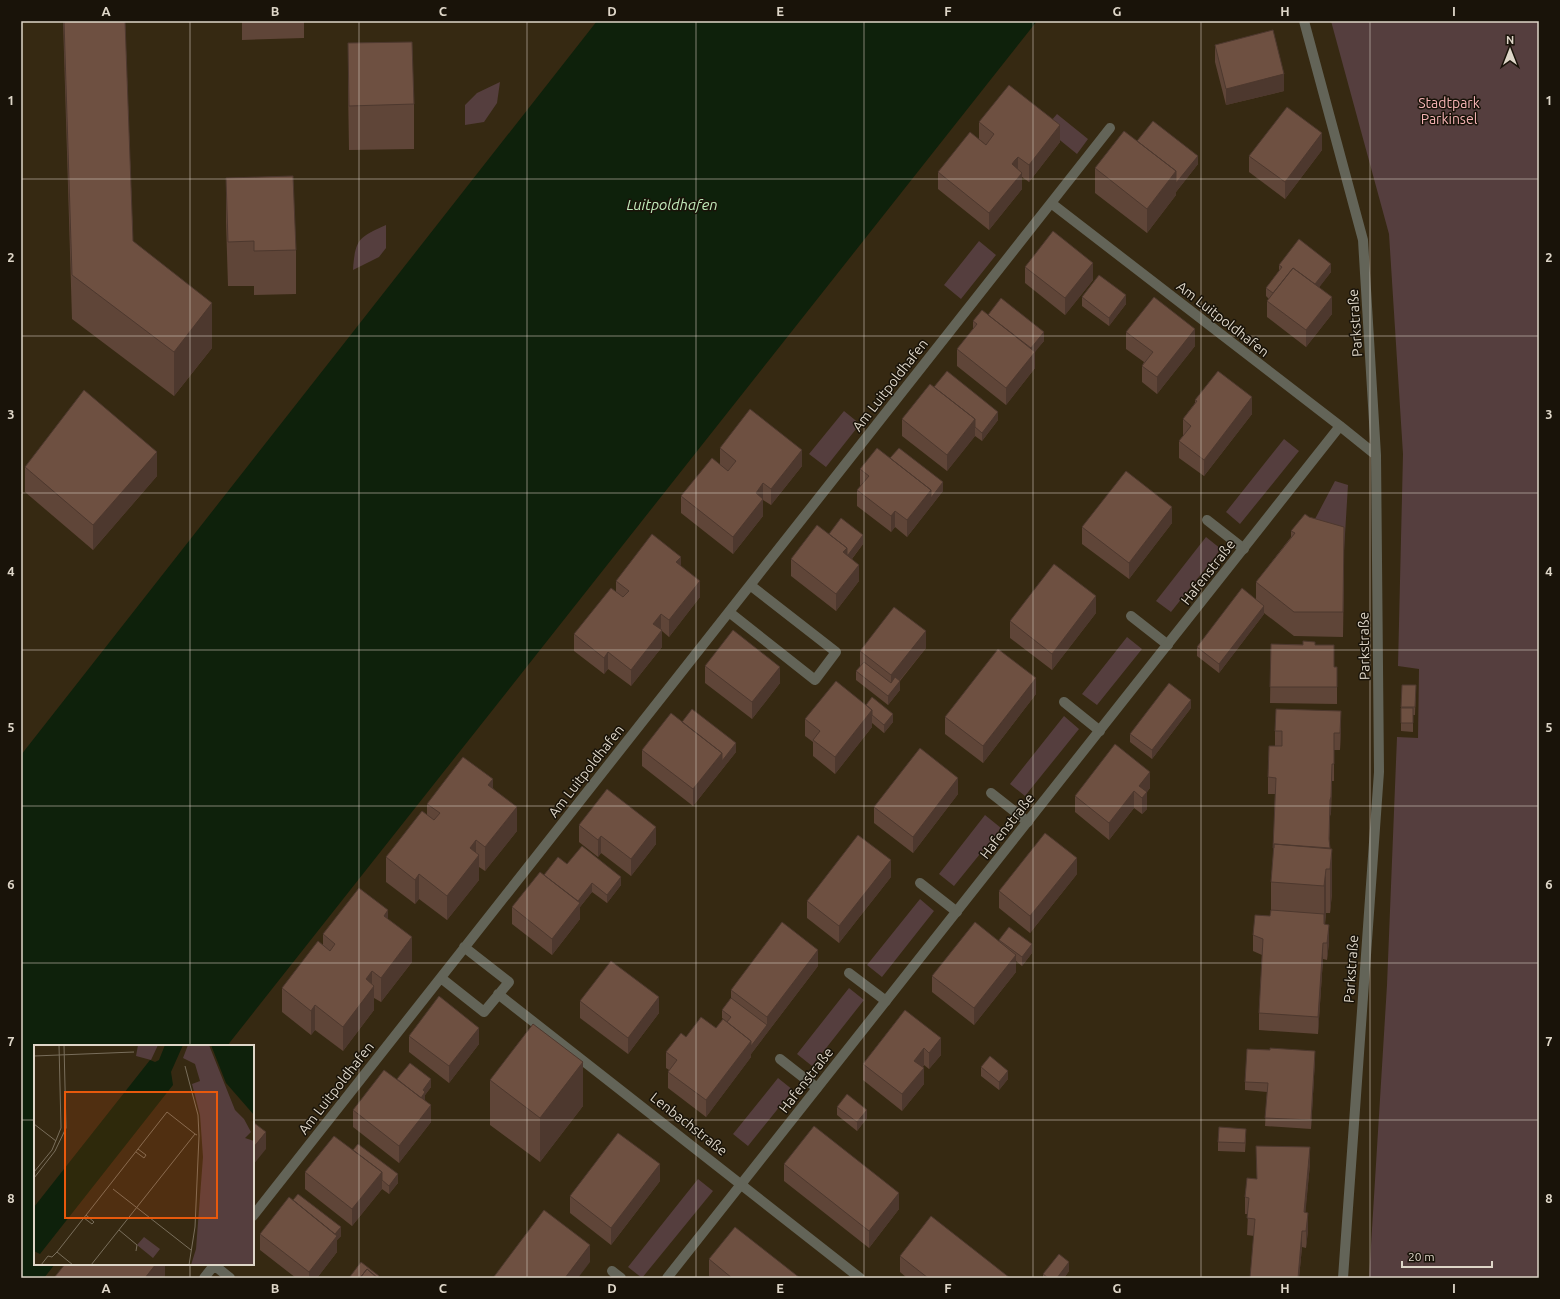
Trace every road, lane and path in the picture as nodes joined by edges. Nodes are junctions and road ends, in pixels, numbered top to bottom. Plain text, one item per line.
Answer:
1 (1304, 21) edge
2 (1110, 128) dead end
3 (1051, 203) junction
4 (1340, 426) junction
5 (1376, 455) junction
6 (1207, 520) dead end
7 (1244, 549) junction
8 (750, 585) junction
9 (729, 612) junction
10 (1131, 616) dead end
11 (1168, 645) junction
12 (1064, 702) dead end
13 (1100, 730) junction
14 (991, 793) dead end
15 (1028, 822) junction
16 (920, 883) dead end
17 (957, 912) junction
18 (464, 947) junction
19 (849, 973) dead end
20 (440, 978) junction
21 (498, 994) junction
22 (886, 1001) junction
23 (780, 1059) dead end
24 (818, 1088) junction
25 (742, 1184) junction
26 (254, 1215) edge
27 (214, 1265) edge
28 (612, 1271) dead end
29 (204, 1278) edge
30 (230, 1278) edge
31 (621, 1278) edge
32 (667, 1278) edge
33 (860, 1278) edge
34 (1343, 1278) edge

1 - 5 street, Parkstraße
2 - 3 street, Am Luitpoldhafen
3 - 4 street, Am Luitpoldhafen
3 - 8 street, Am Luitpoldhafen
4 - 5 street
4 - 7 street, Hafenstraße
5 - 34 street, Parkstraße
6 - 7 street
7 - 11 street, Hafenstraße
8 - 9 street, Am Luitpoldhafen
8 - 9 street
9 - 18 street, Am Luitpoldhafen
10 - 11 street
11 - 13 street, Hafenstraße
12 - 13 street
13 - 15 street, Hafenstraße
14 - 15 street
15 - 17 street, Hafenstraße
16 - 17 street
17 - 22 street, Hafenstraße
18 - 20 street, Am Luitpoldhafen
18 - 21 street
19 - 22 street
20 - 21 street
20 - 26 street, Am Luitpoldhafen
21 - 25 street, Lenbachstraße
22 - 24 street, Hafenstraße
23 - 24 street
24 - 25 street, Hafenstraße
25 - 32 street, Hafenstraße
25 - 33 street, Lenbachstraße
27 - 29 street
27 - 30 street
28 - 31 street

